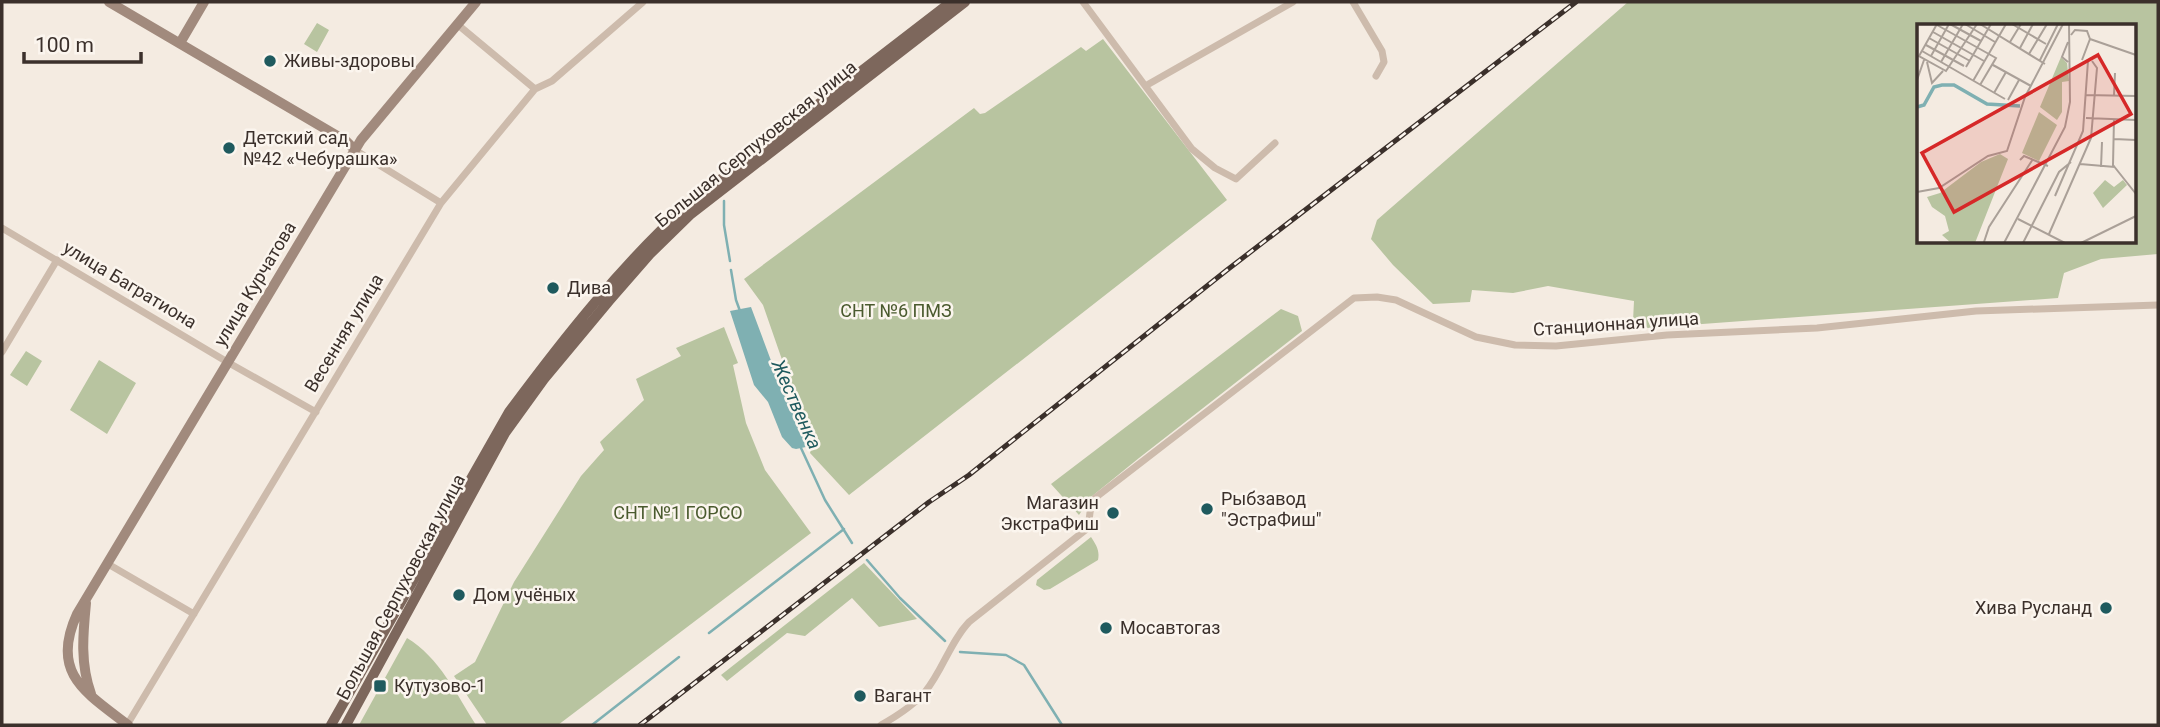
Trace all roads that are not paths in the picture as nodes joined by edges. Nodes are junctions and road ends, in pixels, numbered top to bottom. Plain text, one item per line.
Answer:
1 (109, 2) edge
2 (204, 2) edge
3 (475, 2) edge
4 (643, 2) edge
5 (951, 2) edge
6 (965, 2) edge
7 (1083, 2) edge
8 (1293, 2) edge
9 (1353, 2) edge
10 (457, 24) junction
11 (180, 43) junction
12 (1376, 76) dead end
13 (1147, 85) junction
14 (534, 89) junction
15 (1275, 143) dead end
16 (355, 150) junction
17 (441, 203) junction
18 (2, 228) edge
19 (57, 260) junction
20 (2158, 305) edge
21 (2, 352) edge
22 (229, 363) junction
23 (316, 412) junction
24 (108, 564) junction
25 (86, 600) junction
26 (194, 614) junction
27 (93, 698) junction
28 (127, 725) edge
29 (331, 725) edge
30 (346, 725) edge
31 (881, 725) edge

1 - 11 street
2 - 11 street
3 - 10 street, улица Курчатова
4 - 14 street, Весенняя улица
5 - 29 main road, Большая Серпуховская улица
6 - 30 main road, Большая Серпуховская улица
7 - 13 street
8 - 13 street
9 - 12 street
10 - 14 street
10 - 16 street, улица Курчатова
11 - 16 street
13 - 15 street
14 - 17 street, Весенняя улица
16 - 17 street
16 - 22 street, улица Курчатова
17 - 23 street, Весенняя улица
18 - 19 street, улица Багратиона
19 - 21 street
19 - 22 street, улица Багратиона
20 - 31 street, Станционная улица
22 - 23 street, улица Багратиона
22 - 24 street, улица Курчатова
23 - 26 street, Весенняя улица
24 - 25 street, улица Курчатова
24 - 26 street
25 - 27 street, улица Курчатова
25 - 27 street, улица Курчатова
26 - 28 street, Весенняя улица
27 - 28 street

